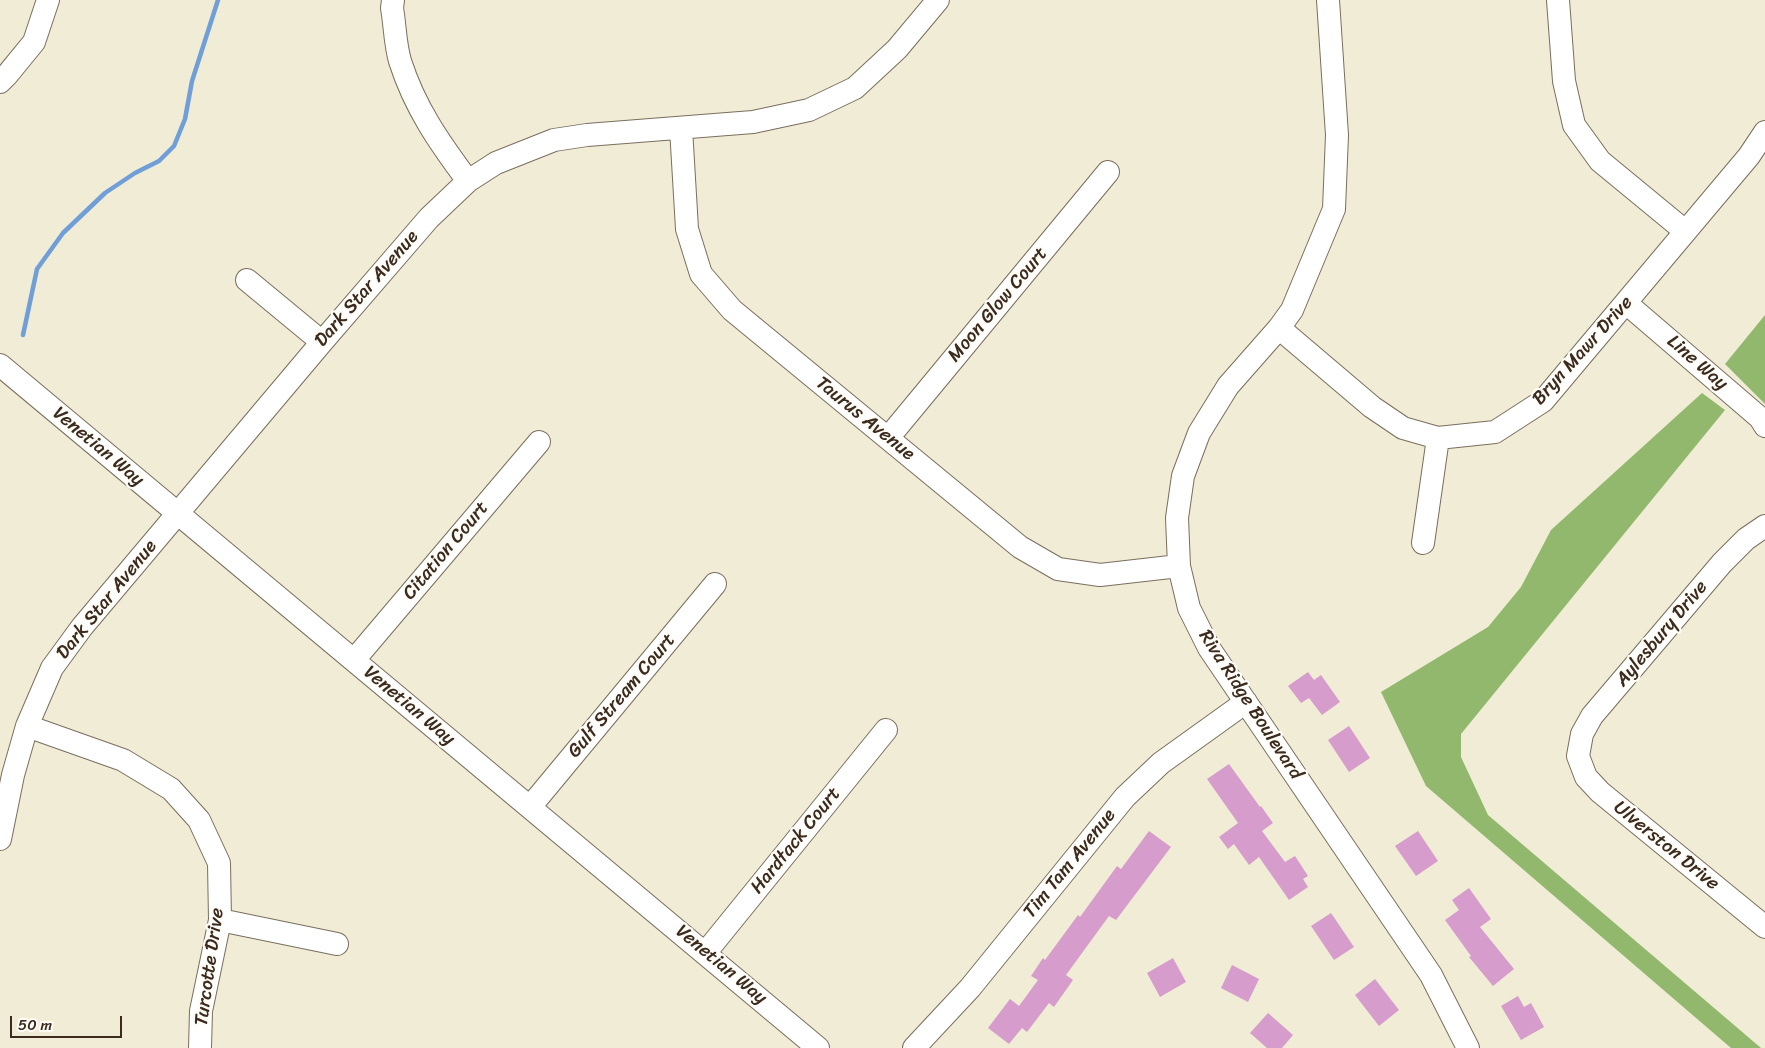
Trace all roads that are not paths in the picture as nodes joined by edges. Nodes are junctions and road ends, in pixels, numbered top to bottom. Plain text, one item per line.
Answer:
1 (48, 0) edge
2 (393, 0) edge
3 (938, 0) edge
4 (1328, 0) edge
5 (1558, 0) edge
6 (2, 76) edge
7 (681, 128) junction
8 (1765, 132) edge
9 (1108, 172) dead end
10 (468, 181) junction
11 (1685, 231) junction
12 (247, 280) dead end
13 (1626, 304) junction
14 (1279, 328) junction
15 (322, 342) junction
16 (0, 365) edge
17 (1765, 426) edge
18 (888, 438) junction
19 (1438, 438) junction
20 (538, 442) dead end
21 (178, 514) junction
22 (1765, 526) edge
23 (1422, 543) dead end
24 (1179, 566) junction
25 (715, 584) dead end
26 (354, 660) junction
27 (1246, 702) junction
28 (27, 726) junction
29 (886, 730) dead end
30 (1578, 756) joint
31 (530, 807) junction
32 (0, 839) edge
33 (220, 920) junction
34 (1765, 927) edge
35 (337, 944) dead end
36 (706, 952) junction
37 (200, 1048) edge
38 (818, 1048) edge
39 (914, 1048) edge
40 (1468, 1048) edge

1 - 6 street
2 - 10 street
3 - 7 street, Dark Star Avenue
4 - 14 street, Riva Ridge Boulevard
5 - 11 street
7 - 10 street, Dark Star Avenue
7 - 18 street, Taurus Avenue
8 - 11 street, Bryn Mawr Drive
9 - 18 street, Moon Glow Court
10 - 15 street, Dark Star Avenue
11 - 13 street, Bryn Mawr Drive
12 - 15 street
13 - 17 street, Line Way
13 - 19 street, Bryn Mawr Drive
14 - 19 street, Bryn Mawr Drive
14 - 24 street, Riva Ridge Boulevard
15 - 21 street, Dark Star Avenue
16 - 21 street, Venetian Way
18 - 24 street, Taurus Avenue
19 - 23 street
20 - 26 street, Citation Court
21 - 26 street, Venetian Way
21 - 28 street, Dark Star Avenue
22 - 30 street, Aylesbury Drive
24 - 27 street, Riva Ridge Boulevard
25 - 31 street, Gulf Stream Court
26 - 31 street, Venetian Way
27 - 39 street, Tim Tam Avenue
27 - 40 street, Riva Ridge Boulevard
28 - 32 street, Dark Star Avenue
28 - 33 street, Turcotte Drive
29 - 36 street, Hardtack Court
30 - 34 street, Ulverston Drive
31 - 36 street, Venetian Way
33 - 35 street
33 - 37 street, Turcotte Drive
36 - 38 street, Venetian Way

